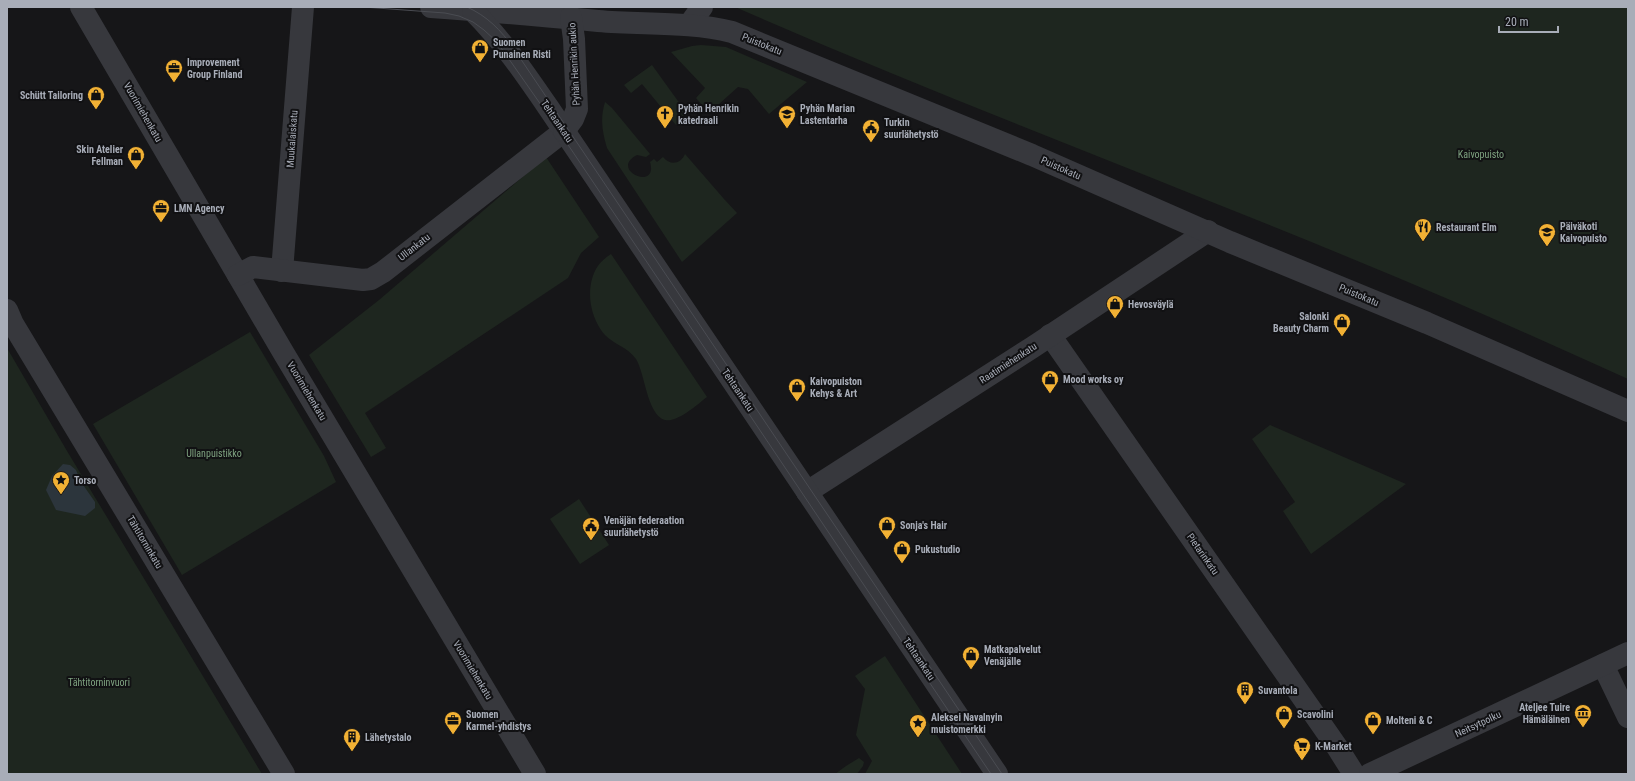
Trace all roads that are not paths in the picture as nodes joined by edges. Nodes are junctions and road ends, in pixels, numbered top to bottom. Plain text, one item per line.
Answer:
1 (81, 7) edge
2 (303, 7) edge
3 (431, 7) edge
4 (702, 7) edge
5 (473, 11) junction
6 (571, 12) edge
7 (689, 25) junction
8 (564, 131) junction
9 (1208, 231) junction
10 (282, 271) junction
11 (238, 275) junction
12 (7, 310) edge
13 (1050, 335) junction
14 (1628, 411) edge
15 (807, 492) junction
16 (1628, 653) edge
17 (1603, 665) junction
18 (1628, 717) edge
19 (284, 774) edge
20 (535, 774) edge
21 (997, 774) edge
22 (1354, 774) edge
23 (1370, 774) edge

1 - 11 street, Vuorimiehenkatu
2 - 10 street, Muukalaiskatu
3 - 5 street, Puistokatu
4 - 7 street
5 - 6 street, Puistokatu
5 - 8 street, Tehtaankatu
6 - 7 street, Puistokatu
6 - 8 street, Pyhän Henrikin aukio
7 - 9 street, Puistokatu
8 - 10 street, Ullankatu
8 - 15 street, Tehtaankatu
9 - 13 street, Raatimiehenkatu
9 - 14 street, Puistokatu
10 - 11 street, Ullankatu
11 - 20 street, Vuorimiehenkatu
12 - 19 street, Tähtitorninkatu
13 - 15 street, Raatimiehenkatu
13 - 22 street, Pietarinkatu
15 - 21 street, Tehtaankatu
16 - 17 street, Neitsytpolku
17 - 18 street
17 - 23 street, Neitsytpolku

